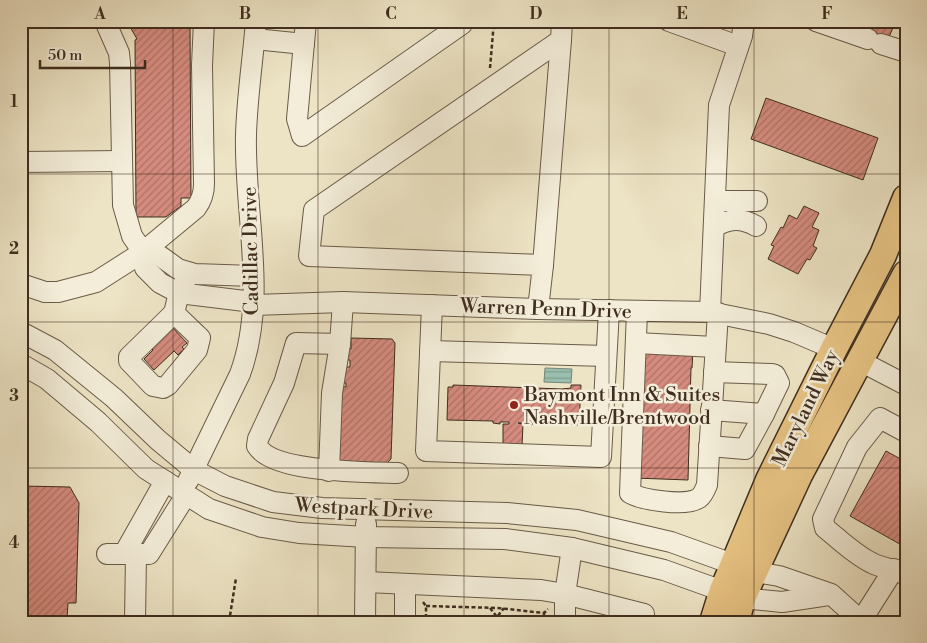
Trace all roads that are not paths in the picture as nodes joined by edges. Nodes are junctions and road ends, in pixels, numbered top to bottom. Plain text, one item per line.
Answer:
1 (105, 21) edge
2 (204, 21) edge
3 (306, 21) edge
4 (462, 21) edge
5 (669, 21) edge
6 (744, 21) edge
7 (816, 21) edge
8 (697, 26) edge
9 (256, 30) edge
10 (562, 30) edge
11 (304, 44) junction
12 (738, 46) junction
13 (903, 51) dead end
14 (122, 161) junction
15 (21, 162) edge
16 (906, 198) edge
17 (715, 201) junction
18 (757, 201) dead end
19 (756, 226) dead end
20 (714, 227) junction
21 (143, 252) junction
22 (542, 265) junction
23 (189, 273) junction
24 (906, 274) edge
25 (253, 276) junction
26 (21, 284) edge
27 (179, 293) junction
28 (343, 302) junction
29 (253, 303) junction
30 (432, 305) junction
31 (538, 310) junction
32 (609, 310) junction
33 (637, 311) junction
34 (714, 312) junction
35 (174, 313) dead end
36 (21, 332) edge
37 (636, 343) junction
38 (340, 344) junction
39 (715, 347) junction
40 (834, 349) junction
41 (430, 351) junction
42 (606, 356) junction
43 (860, 361) junction
44 (21, 364) edge
45 (714, 372) junction
46 (906, 385) edge
47 (712, 410) junction
48 (764, 414) junction
49 (906, 432) edge
50 (709, 446) junction
51 (194, 470) junction
52 (329, 471) junction
53 (398, 474) dead end
54 (178, 489) junction
55 (336, 509) junction
56 (367, 510) junction
57 (335, 535) junction
58 (366, 537) junction
59 (572, 548) junction
60 (745, 569) junction
61 (901, 569) edge
62 (366, 582) junction
63 (405, 585) junction
64 (566, 594) junction
65 (831, 594) junction
66 (734, 603) edge
67 (604, 612) edge
68 (135, 622) edge
69 (365, 622) edge
70 (405, 622) edge
71 (565, 622) edge
72 (644, 622) edge
73 (712, 622) edge
74 (861, 622) edge

1 - 14 street
2 - 21 street
3 - 11 street
4 - 11 street
5 - 8 street
6 - 12 street
7 - 13 street
8 - 12 street
9 - 11 street
9 - 25 street, Cadillac Drive
10 - 22 street
10 - 22 street
12 - 17 street
14 - 15 street
14 - 21 street
16 - 40 main road, Maryland Way
17 - 18 street
17 - 20 street
19 - 20 street
20 - 34 street
21 - 23 street
21 - 26 street
21 - 27 street
22 - 31 street
23 - 25 street
23 - 27 street
24 - 43 main road, Maryland Way
25 - 29 street, Cadillac Drive
27 - 29 street, Warren Penn Drive
27 - 35 street
28 - 29 street, Warren Penn Drive
28 - 30 street, Warren Penn Drive
28 - 38 street
29 - 51 street, Cadillac Drive
30 - 31 street, Warren Penn Drive
30 - 41 street
31 - 32 street, Warren Penn Drive
32 - 33 street, Warren Penn Drive
32 - 42 street
33 - 34 street, Warren Penn Drive
33 - 37 street
34 - 39 street
34 - 40 street, Warren Penn Drive
36 - 51 street, Westpark Drive
37 - 39 street
37 - 50 street
38 - 52 street
38 - 52 street
39 - 45 street
40 - 43 main road
40 - 60 main road, Maryland Way
41 - 42 street
41 - 42 street
43 - 46 street
43 - 60 main road, Maryland Way
44 - 54 street, Westpark Drive
45 - 47 street
45 - 48 street
47 - 48 street
47 - 50 street
48 - 50 street
49 - 61 street
51 - 54 street, Cadillac Drive
51 - 55 street, Westpark Drive
52 - 53 street
54 - 57 street, Westpark Drive
54 - 68 street, Cadillac Drive
55 - 56 street, Westpark Drive
55 - 57 street
56 - 58 street
56 - 60 street, Westpark Drive
57 - 58 street, Westpark Drive
58 - 59 street, Westpark Drive
58 - 62 street
59 - 64 street
59 - 66 street, Westpark Drive
60 - 65 street, Westpark Drive
60 - 66 main road, Maryland Way
61 - 74 street
62 - 63 street
62 - 69 street
63 - 64 street
63 - 70 street
64 - 67 street
64 - 71 street
65 - 66 street, Westpark Drive
65 - 74 street
66 - 73 main road, Maryland Way
67 - 72 street

